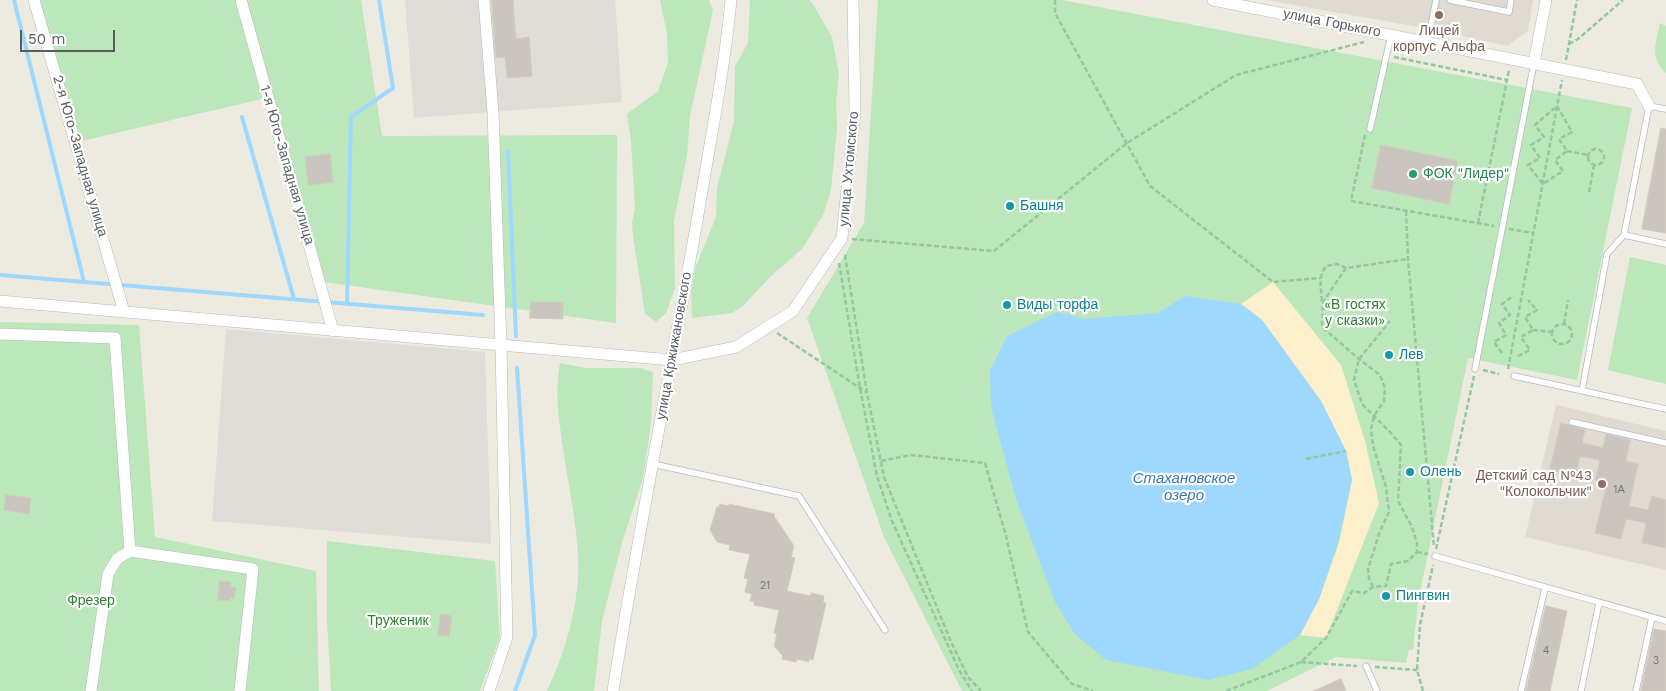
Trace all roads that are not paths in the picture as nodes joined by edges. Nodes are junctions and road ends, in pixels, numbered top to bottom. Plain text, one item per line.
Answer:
1 (34, 0) edge
2 (241, 0) edge
3 (484, 0) edge
4 (731, 0) edge
5 (853, 0) edge
6 (1214, 0) edge
7 (1436, 0) edge
8 (1450, 0) edge
9 (1511, 0) edge
10 (1546, 0) edge
11 (1391, 35) junction
12 (1428, 42) junction
13 (1534, 63) junction
14 (1649, 106) junction
15 (1666, 109) edge
16 (1368, 131) road end
17 (1624, 236) junction
18 (1666, 244) edge
19 (0, 301) edge
20 (124, 312) junction
21 (333, 331) junction
22 (0, 334) edge
23 (501, 346) junction
24 (672, 360) junction
25 (1475, 369) road end
26 (1514, 376) dead end
27 (1582, 391) junction
28 (1666, 410) edge
29 (1572, 422) dead end
30 (1666, 443) edge
31 (653, 464) junction
32 (130, 551) junction
33 (1434, 556) road end
34 (1545, 588) junction
35 (1599, 603) junction
36 (1652, 617) junction
37 (1666, 621) edge
38 (885, 630) dead end
39 (1366, 666) dead end
40 (91, 691) edge
41 (240, 691) edge
42 (488, 691) edge
43 (613, 691) edge
44 (1377, 691) edge
45 (1521, 691) edge
46 (1581, 691) edge
47 (1636, 691) edge

1 - 20 street, 2-я Юго-Западная улица
2 - 21 street, 1-я Юго-Западная улица
3 - 23 street
4 - 24 street, улица Кржижановского
5 - 24 street, улица Ухтомского
6 - 11 street, улица Горького
7 - 12 lane
8 - 9 lane
10 - 13 street
11 - 12 street, улица Горького
11 - 16 lane
12 - 13 street, улица Горького
13 - 14 street, улица Горького
13 - 25 lane
14 - 15 lane
14 - 17 lane
17 - 18 lane
17 - 27 lane
19 - 20 street, улица Ухтомского
20 - 21 street, улица Ухтомского
21 - 23 street, улица Ухтомского
22 - 32 street
23 - 24 street, улица Ухтомского
23 - 42 street
24 - 31 street, улица Кржижановского
26 - 27 lane
27 - 28 lane
29 - 30 lane
31 - 38 lane
31 - 43 street, улица Кржижановского
32 - 40 street
32 - 41 street
33 - 34 lane
34 - 35 lane
34 - 45 lane
35 - 36 lane
35 - 46 lane
36 - 37 lane
36 - 47 lane
39 - 44 lane

